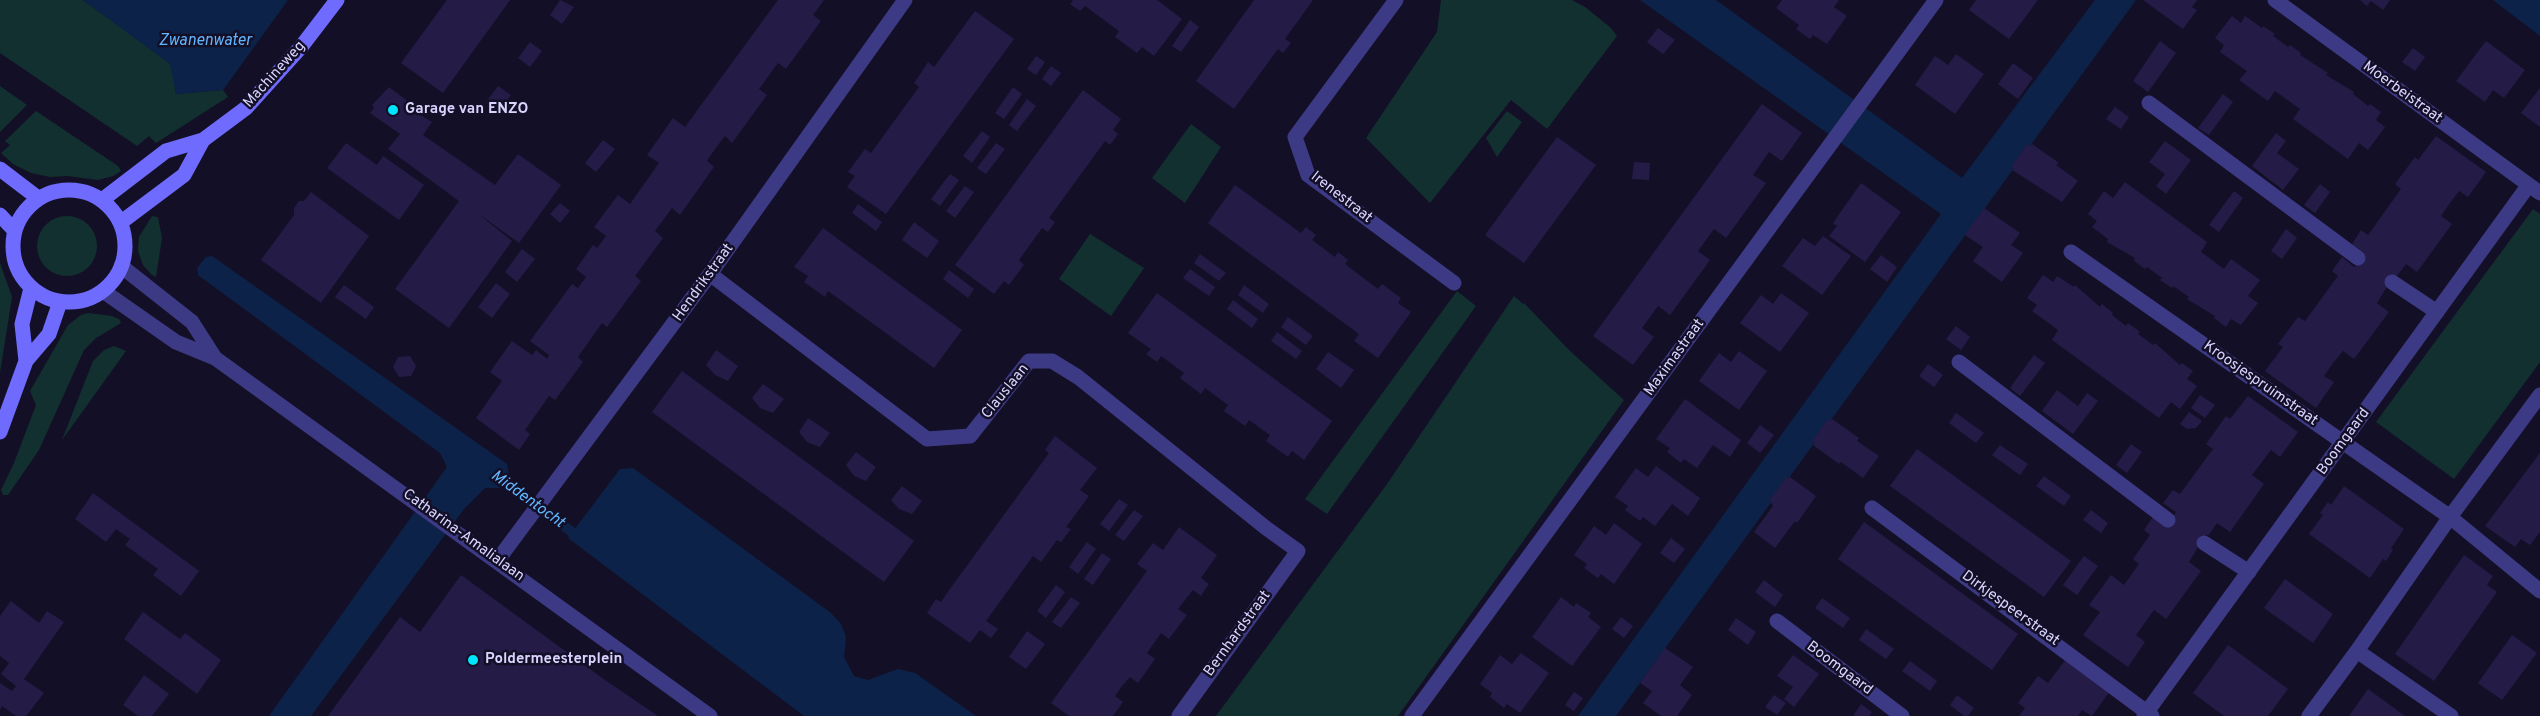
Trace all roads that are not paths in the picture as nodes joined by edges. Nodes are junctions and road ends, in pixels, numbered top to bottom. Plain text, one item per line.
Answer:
1 (337, 0) edge
2 (905, 0) edge
3 (1396, 0) edge
4 (1936, 0) edge
5 (2275, 0) edge
6 (2149, 104) dead end
7 (202, 140) junction
8 (0, 169) edge
9 (2534, 189) edge
10 (38, 198) junction
11 (102, 200) junction
12 (0, 214) edge
13 (120, 223) junction
14 (14, 230) junction
15 (2070, 252) dead end
16 (2358, 258) dead end
17 (121, 266) junction
18 (710, 274) junction
19 (2392, 282) dead end
20 (1454, 283) dead end
21 (31, 288) junction
22 (103, 291) junction
23 (60, 302) junction
24 (2437, 312) junction
25 (215, 358) junction
26 (26, 361) junction
27 (1959, 362) dead end
28 (2539, 398) edge
29 (0, 432) edge
30 (2344, 442) junction
31 (1872, 508) dead end
32 (2450, 517) junction
33 (2168, 519) dead end
34 (2204, 543) dead end
35 (1298, 551) joint
36 (497, 561) junction
37 (2249, 572) junction
38 (2540, 591) edge
39 (1776, 621) dead end
40 (2357, 651) junction
41 (2148, 715) edge
42 (710, 716) edge
43 (1179, 716) edge
44 (1412, 716) edge
45 (1902, 716) edge
46 (2309, 716) edge
47 (2451, 716) edge

1 - 7 street, Machineweg
2 - 18 street, Hendrikstraat
3 - 20 street, Irenestraat
4 - 44 street, Maximastraat
5 - 9 street, Moerbeistraat
6 - 16 street
7 - 11 street, Machineweg
7 - 13 street, Machineweg
8 - 10 street
9 - 24 street, Boomgaard
10 - 11 street
10 - 14 street
11 - 13 street
12 - 14 street
13 - 17 street
14 - 21 street
15 - 30 street, Kroosjespruimstraat
17 - 22 street
17 - 25 street, Catharina-Amalialaan
18 - 35 street, Clauslaan
18 - 36 street, Hendrikstraat
19 - 24 street
21 - 23 street
21 - 26 street
22 - 23 street
22 - 25 street, Catharina-Amalialaan
23 - 26 street
24 - 30 street, Boomgaard
25 - 36 street, Catharina-Amalialaan
26 - 29 street
27 - 33 street
28 - 32 street
30 - 32 street, Kroosjespruimstraat
30 - 37 street, Boomgaard
31 - 41 street, Dirkjespeerstraat
32 - 38 street
32 - 40 street
34 - 37 street
35 - 43 street, Bernhardstraat
36 - 42 street, Catharina-Amalialaan
37 - 41 street, Boomgaard
39 - 45 street, Boomgaard
40 - 46 street
40 - 47 street

